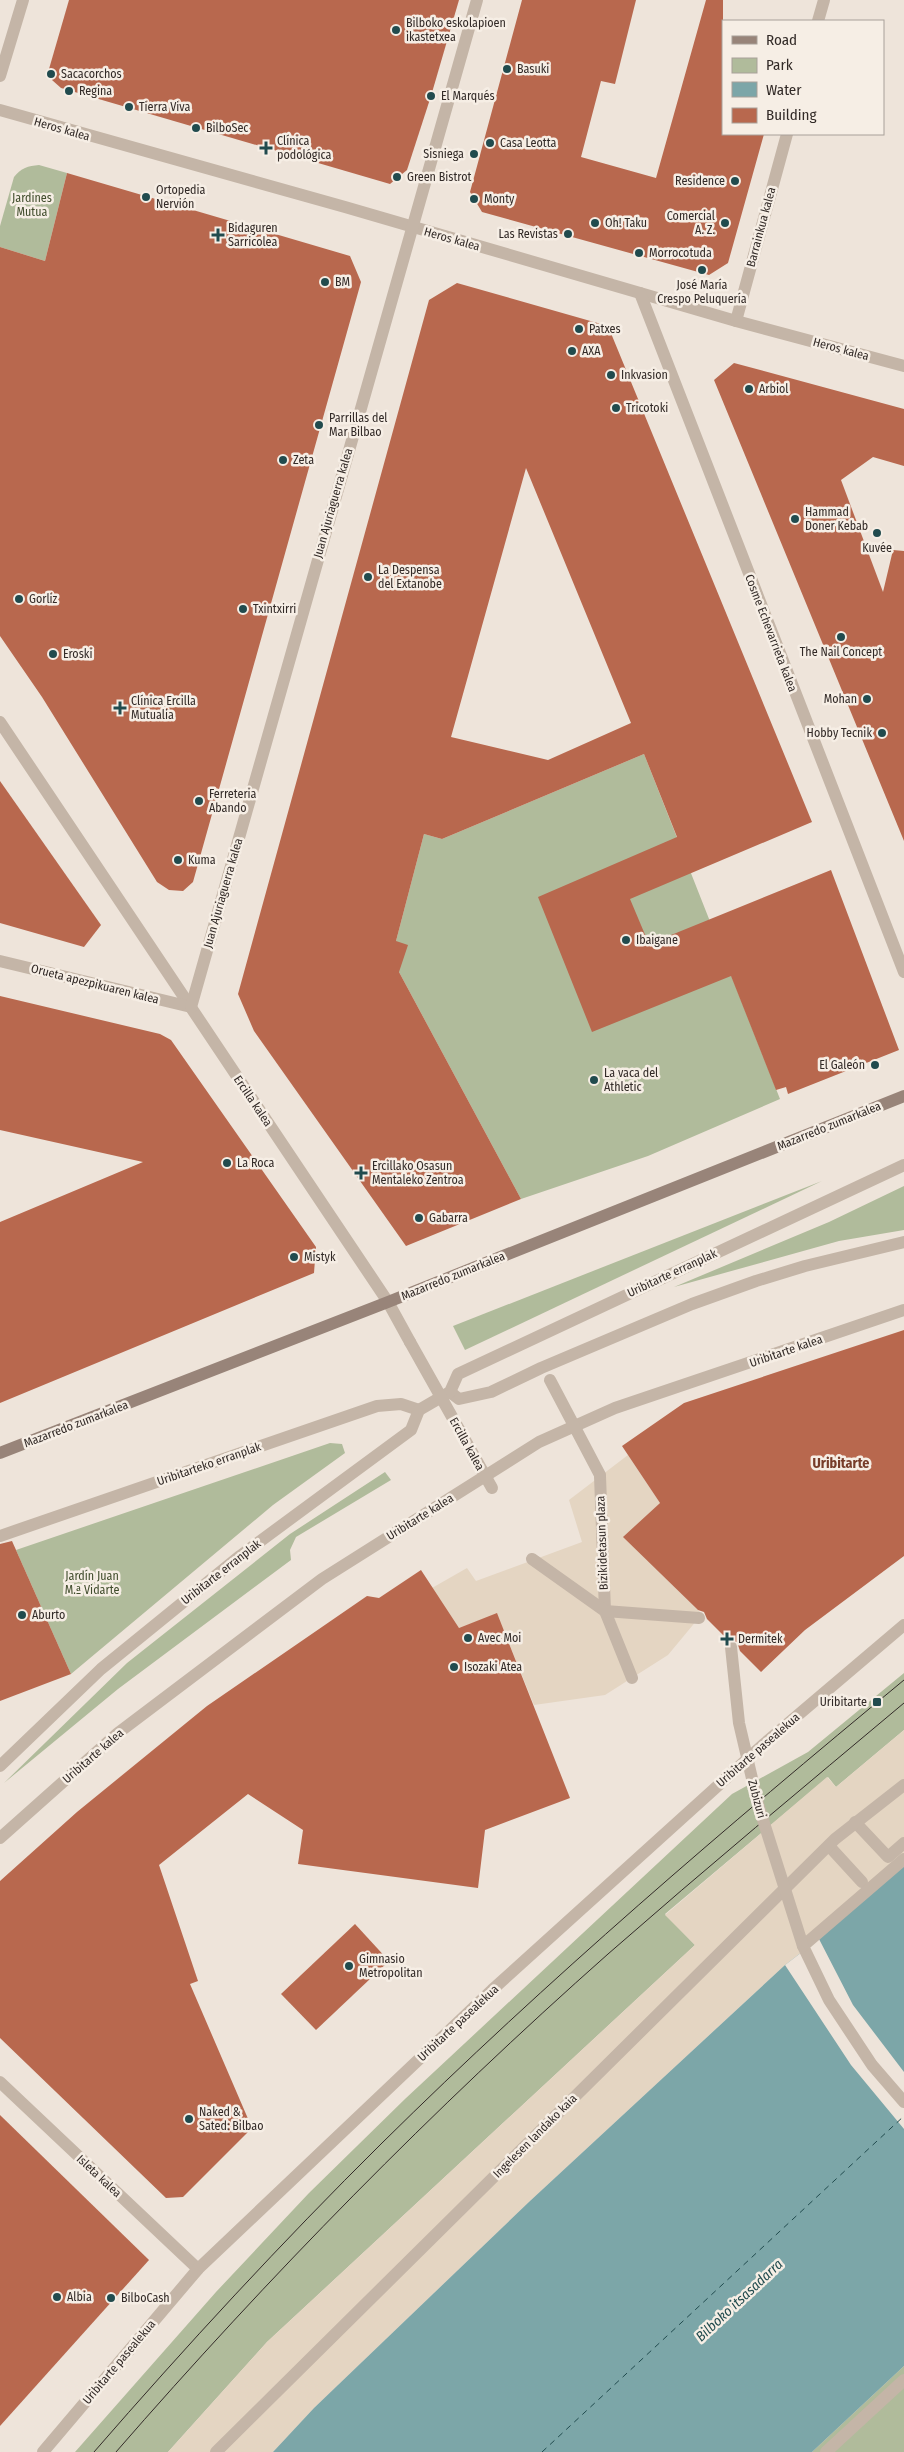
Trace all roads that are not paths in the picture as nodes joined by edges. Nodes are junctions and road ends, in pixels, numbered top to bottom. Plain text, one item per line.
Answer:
1 (23, 0) edge
2 (477, 0) edge
3 (824, 0) edge
4 (818, 20) edge
5 (0, 76) edge
6 (0, 110) edge
7 (787, 135) edge
8 (413, 228) junction
9 (640, 294) junction
10 (736, 321) junction
11 (904, 366) edge
12 (0, 722) edge
13 (0, 961) edge
14 (904, 972) edge
15 (190, 1007) junction
16 (904, 1096) edge
17 (904, 1165) edge
18 (904, 1242) edge
19 (388, 1302) junction
20 (904, 1310) edge
21 (541, 1368) junction
22 (450, 1392) junction
23 (419, 1410) junction
24 (0, 1453) edge
25 (492, 1488) dead end
26 (0, 1536) edge
27 (532, 1559) dead end
28 (605, 1611) junction
29 (700, 1618) dead end
30 (904, 1625) edge
31 (731, 1647) dead end
32 (632, 1678) dead end
33 (0, 1766) edge
34 (904, 1785) edge
35 (855, 1822) junction
36 (0, 1838) edge
37 (904, 1843) edge
38 (829, 1846) junction
39 (904, 1860) edge
40 (862, 1882) dead end
41 (803, 1946) junction
42 (0, 2082) edge
43 (904, 2102) edge
44 (198, 2269) junction
45 (904, 2380) edge
46 (43, 2452) edge
47 (216, 2452) edge
48 (826, 2452) edge

1 - 5 street
2 - 8 street, Juan Ajuriaguerra kalea
3 - 4 street
6 - 8 street, Heros kalea
7 - 10 street, Barrainkua kalea
8 - 9 street, Heros kalea
8 - 15 street, Juan Ajuriaguerra kalea
9 - 10 street, Heros kalea
9 - 14 street, Cosme Echevarrieta kalea
10 - 11 street, Heros kalea
12 - 15 street, Ercilla kalea
13 - 15 street, Orueta apezpikuaren kalea
15 - 19 street, Ercilla kalea
16 - 19 main road, Mazarredo zumarkalea
17 - 22 street, Uribitarte erranplak
18 - 21 street
19 - 24 main road, Mazarredo zumarkalea
19 - 25 street, Ercilla kalea, bridge
20 - 36 street, Uribitarte kalea
21 - 22 street
21 - 28 street, Bizikidetasun plaza, bridge
22 - 23 street, Uribitarte erranplak
23 - 26 street, Uribitarteko erranplak
23 - 33 street, Uribitarte erranplak
27 - 28 street, Bizikidetasun plaza
28 - 29 street
28 - 32 street, Bizikidetasun plaza
30 - 44 street, Uribitarte pasealekua
31 - 41 street, Zubizuri, bridge
34 - 35 street, Ingelesen landako kaia
35 - 37 street
35 - 38 street, Ingelesen landako kaia
38 - 40 street
38 - 47 street, Ingelesen landako kaia
39 - 41 street
41 - 43 street, Zubizuri
42 - 44 street, Isleta kalea
44 - 46 street, Uribitarte pasealekua
45 - 48 street

